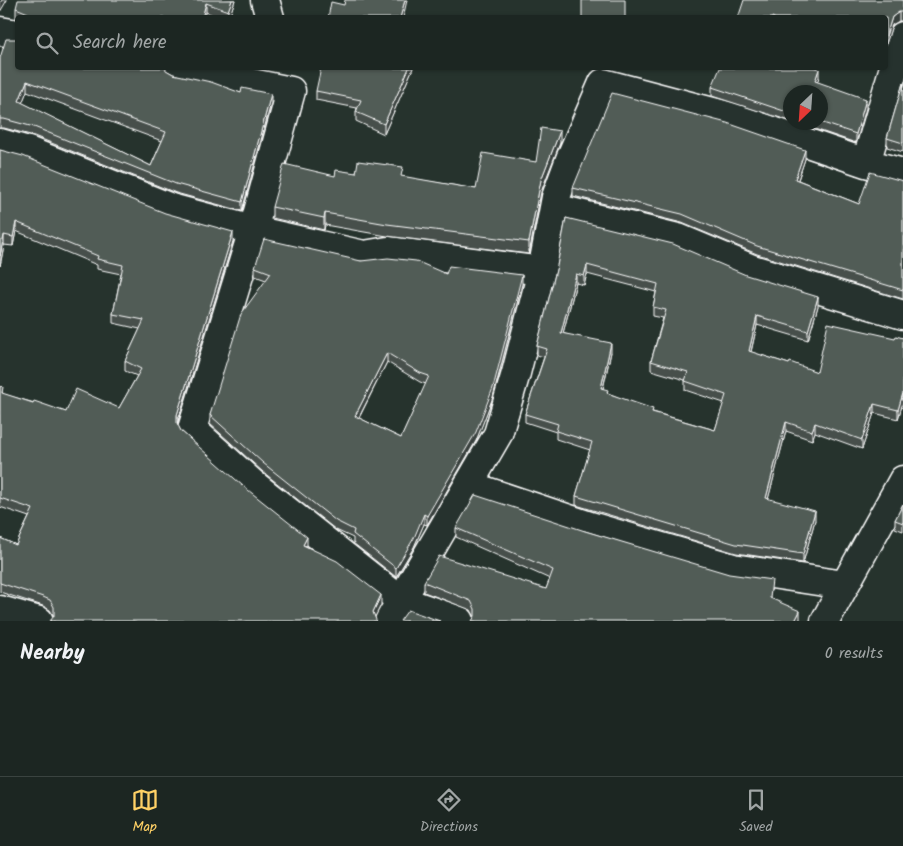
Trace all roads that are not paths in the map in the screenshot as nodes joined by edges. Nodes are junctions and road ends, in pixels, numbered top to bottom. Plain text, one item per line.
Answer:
1 (265, 0) edge
2 (269, 15) edge
3 (0, 31) edge
4 (15, 34) edge
5 (903, 36) edge
6 (197, 70) edge
7 (287, 79) edge
8 (0, 144) edge
9 (866, 163) junction
10 (903, 173) edge
11 (555, 208) junction
12 (253, 230) junction
13 (542, 271) junction
14 (903, 314) edge
15 (903, 480) edge
16 (468, 485) junction
17 (844, 585) junction
18 (0, 610) edge
19 (395, 611) edge
20 (830, 619) edge
21 (39, 621) edge
22 (460, 621) edge

1 - 2 street
3 - 4 street
5 - 9 street
6 - 7 street
7 - 12 street
8 - 12 street
9 - 10 street
9 - 11 street
11 - 13 street
11 - 14 street
12 - 13 street
12 - 19 street
13 - 16 street
15 - 17 street
16 - 17 street
16 - 19 street
17 - 20 street
18 - 21 street
19 - 22 street

